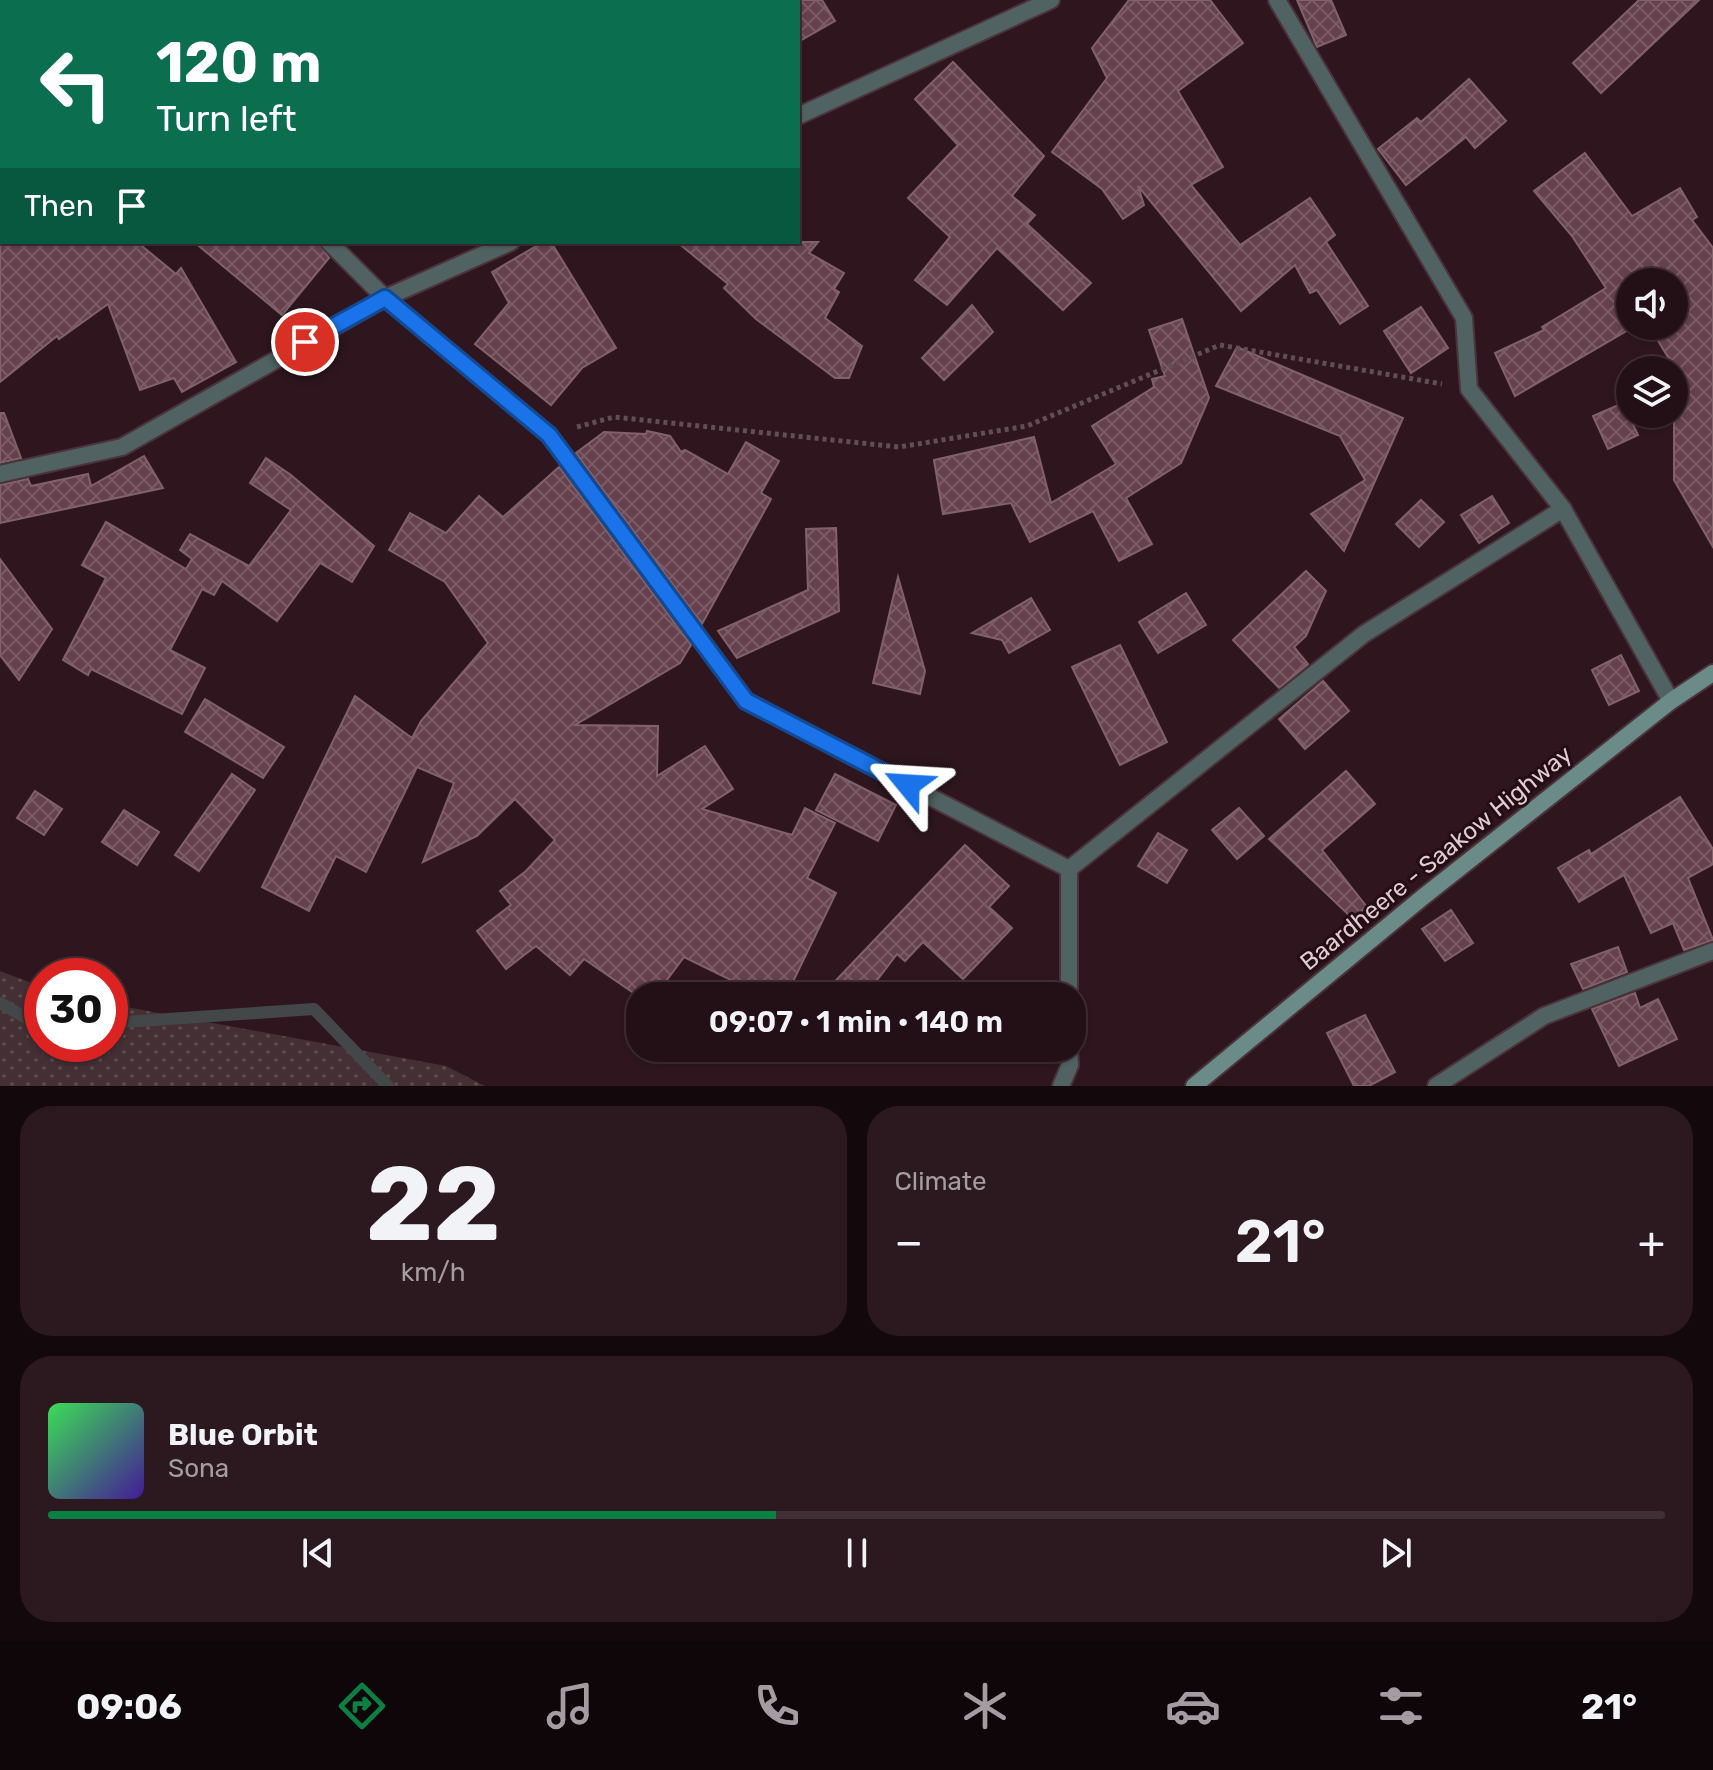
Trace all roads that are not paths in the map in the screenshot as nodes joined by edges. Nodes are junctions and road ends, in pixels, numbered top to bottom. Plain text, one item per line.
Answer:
1 (1051, 0) edge
2 (1277, 0) edge
3 (800, 115) edge
4 (331, 244) edge
5 (506, 244) edge
6 (385, 298) junction
7 (0, 474) edge
8 (1563, 509) junction
9 (1713, 673) edge
10 (1671, 701) junction
11 (1069, 869) junction
12 (1713, 951) edge
13 (1069, 982) edge
14 (1070, 1062) edge
15 (1061, 1086) edge
16 (1194, 1086) edge
17 (1436, 1086) edge

1 - 3 street
2 - 8 street
4 - 6 street
5 - 6 street
6 - 7 street
6 - 11 street
8 - 10 street
8 - 11 street
9 - 10 main road, Baardheere - Saakow Highway
10 - 16 main road, Baardheere - Saakow Highway
11 - 13 street
12 - 17 street
14 - 15 street

